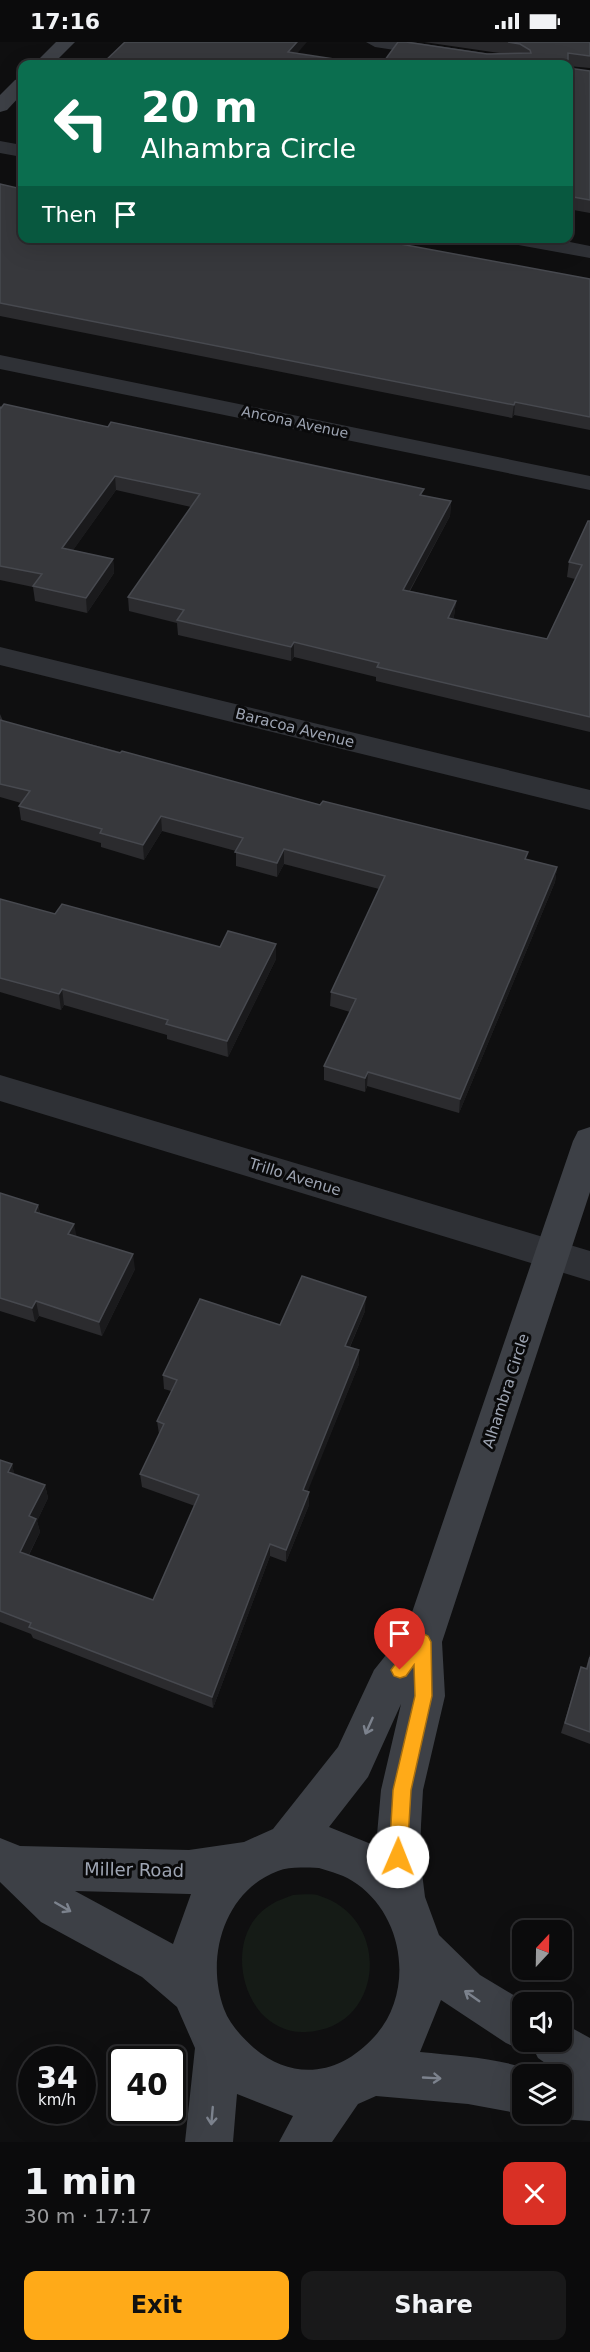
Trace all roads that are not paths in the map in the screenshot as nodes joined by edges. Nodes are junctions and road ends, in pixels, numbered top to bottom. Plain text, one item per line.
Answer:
1 (66, 42) edge
2 (375, 42) edge
3 (47, 60) edge
4 (493, 60) edge
5 (12, 89) edge
6 (0, 106) edge
7 (0, 147) edge
8 (18, 150) edge
9 (540, 243) edge
10 (590, 252) edge
11 (0, 362) edge
12 (590, 483) edge
13 (0, 657) edge
14 (590, 800) edge
15 (0, 1088) edge
16 (590, 1141) edge
17 (552, 1254) junction
18 (590, 1266) edge
19 (422, 1642) junction
20 (267, 1855) junction
21 (10, 1864) edge
22 (403, 1901) junction
23 (421, 1949) junction
24 (194, 1991) junction
25 (512, 2021) edge
26 (218, 2047) junction
27 (568, 2052) edge
28 (590, 2067) edge
29 (357, 2080) junction
30 (512, 2088) edge
31 (572, 2096) edge
32 (590, 2097) edge
33 (209, 2142) edge
34 (303, 2142) edge

1 - 3 street
2 - 4 street
5 - 6 street
7 - 8 street
9 - 10 street
11 - 12 street, Ancona Avenue
13 - 14 street, Baracoa Avenue
15 - 17 street, Trillo Avenue
16 - 17 street, Alhambra Circle
17 - 18 street, Trillo Avenue
17 - 19 street, Alhambra Circle
19 -> 20 street, Alhambra Circle
19 - 22 street, Alhambra Circle
20 - 21 street, Miller Road
20 - 22 street, Miller Road
20 - 24 street, Alhambra Circle
21 -> 24 street, Miller Road
22 - 23 street
25 -> 23 street
23 - 29 street
24 - 26 street, Alhambra Circle
26 - 29 street, Alhambra Circle
26 -> 33 street
27 - 28 street
29 -> 30 street
29 - 34 street
31 - 32 street

